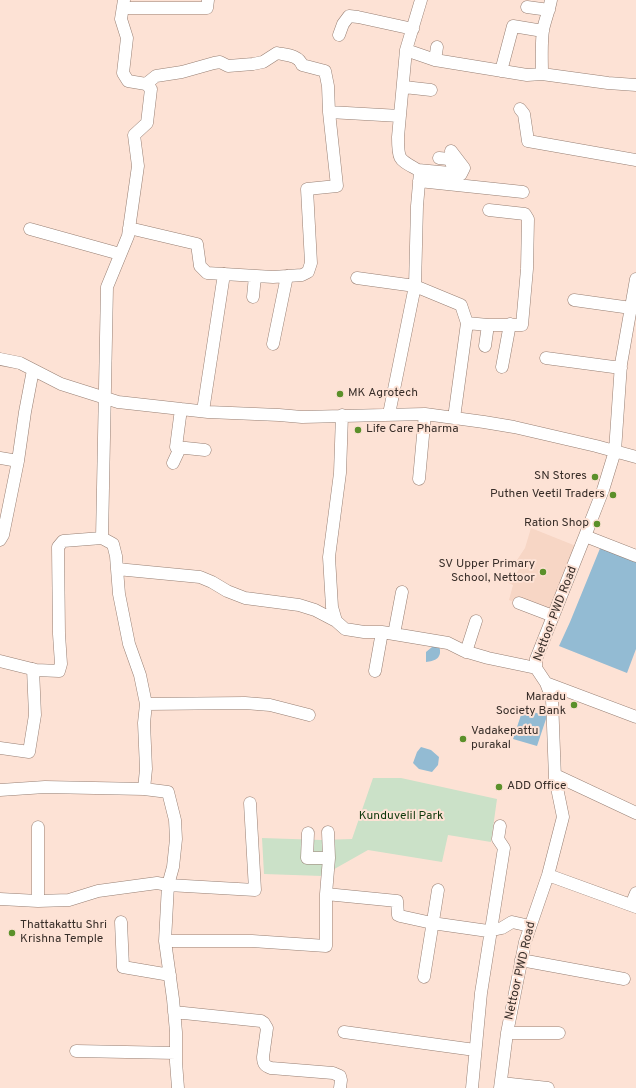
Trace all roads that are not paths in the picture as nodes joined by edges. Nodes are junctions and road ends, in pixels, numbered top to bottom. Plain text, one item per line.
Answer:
1 (208, 0) edge
2 (421, 0) edge
3 (123, 4) edge
4 (550, 5) edge
5 (527, 7) dead end
6 (413, 29) junction
7 (543, 31) junction
8 (339, 35) dead end
9 (437, 47) dead end
10 (406, 50) junction
11 (435, 60) junction
12 (501, 71) junction
13 (542, 74) junction
14 (146, 84) junction
15 (636, 85) edge
16 (404, 87) junction
17 (431, 90) dead end
18 (520, 109) dead end
19 (329, 112) junction
20 (400, 116) junction
21 (452, 151) dead end
22 (439, 158) dead end
23 (636, 160) edge
24 (458, 174) junction
25 (419, 175) junction
26 (523, 192) dead end
27 (489, 210) dead end
28 (129, 228) junction
29 (30, 229) dead end
30 (120, 254) junction
31 (224, 274) junction
32 (254, 276) junction
33 (287, 276) junction
34 (357, 278) dead end
35 (636, 279) edge
36 (415, 286) junction
37 (253, 297) dead end
38 (574, 300) dead end
39 (631, 308) junction
40 (467, 323) junction
41 (510, 324) junction
42 (488, 326) junction
43 (273, 344) dead end
44 (485, 346) dead end
45 (546, 358) dead end
46 (0, 359) edge
47 (502, 367) dead end
48 (621, 368) junction
49 (33, 370) junction
50 (105, 398) junction
51 (181, 409) junction
52 (203, 411) junction
53 (389, 414) junction
54 (425, 414) junction
55 (342, 415) junction
56 (454, 418) junction
57 (180, 448) junction
58 (205, 450) dead end
59 (615, 451) junction
60 (636, 457) edge
61 (0, 458) edge
62 (18, 461) junction
63 (174, 463) dead end
64 (419, 479) dead end
65 (585, 536) junction
66 (102, 538) junction
67 (0, 540) edge
68 (636, 556) edge
69 (117, 569) junction
70 (402, 592) dead end
71 (519, 603) dead end
72 (553, 616) junction
73 (336, 621) junction
74 (476, 621) dead end
75 (382, 632) junction
76 (394, 634) junction
77 (466, 652) junction
78 (0, 661) edge
79 (536, 668) junction
80 (33, 669) junction
81 (375, 671) dead end
82 (546, 683) junction
83 (146, 704) junction
84 (309, 715) dead end
85 (636, 717) edge
86 (0, 748) edge
87 (555, 775) junction
88 (144, 789) junction
89 (0, 790) edge
90 (250, 802) dead end
91 (636, 813) edge
92 (500, 826) dead end
93 (38, 828) dead end
94 (328, 832) dead end
95 (308, 833) dead end
96 (328, 858) junction
97 (548, 875) junction
98 (168, 885) junction
99 (438, 890) dead end
100 (636, 893) edge
101 (326, 894) junction
102 (0, 899) edge
103 (38, 901) junction
104 (634, 906) edge
105 (121, 922) dead end
106 (432, 923) junction
107 (530, 926) junction
108 (491, 931) junction
109 (165, 941) junction
110 (521, 960) junction
111 (170, 975) junction
112 (424, 976) dead end
113 (624, 979) dead end
114 (174, 1012) junction
115 (344, 1032) dead end
116 (507, 1033) junction
117 (559, 1033) dead end
118 (475, 1050) junction
119 (76, 1051) dead end
120 (176, 1053) junction
121 (500, 1086) edge
122 (522, 1086) edge
123 (178, 1088) edge
124 (340, 1088) edge
125 (472, 1088) edge
126 (548, 1088) edge

1 - 3 street
2 - 6 street
3 - 14 street
4 - 5 street
4 - 7 street
6 - 8 street
6 - 10 street
7 - 12 street
7 - 13 street
9 - 11 street
10 - 11 street
10 - 16 street
11 - 12 street
12 - 13 street
13 - 15 street
14 - 19 street
14 - 28 street
16 - 17 street
16 - 20 street
18 - 23 street
19 - 20 street
19 - 33 street
20 - 25 street
21 - 24 street
22 - 24 street
24 - 25 street
25 - 26 street
25 - 36 street
27 - 41 street
28 - 30 street
28 - 31 street
29 - 30 street
30 - 50 street
31 - 32 street
31 - 52 street
32 - 33 street
32 - 37 street
33 - 43 street
34 - 36 street
35 - 39 street, Nettoor PWD Road
36 - 40 street
36 - 53 street
38 - 39 street
39 - 48 street, Nettoor PWD Road
40 - 42 street
40 - 56 street
41 - 42 street
41 - 47 street
42 - 44 street
45 - 48 street
46 - 49 street
48 - 59 street, Nettoor PWD Road
49 - 50 street
49 - 62 street
50 - 51 street
50 - 66 street
51 - 52 street
51 - 57 street
52 - 55 street
53 - 54 street
53 - 55 street
54 - 56 street
54 - 64 street
55 - 73 street
56 - 59 street
57 - 58 street
57 - 63 street
59 - 60 street
59 - 65 street, Nettoor PWD Road
61 - 62 street
62 - 67 street
65 - 68 street
65 - 72 street, Nettoor PWD Road
66 - 69 street
66 - 80 street
69 - 73 street
69 - 83 street
70 - 76 street
71 - 72 street
72 - 79 street, Nettoor PWD Road
73 - 75 street
74 - 77 street
75 - 76 street
75 - 81 street
76 - 77 street
77 - 79 street
78 - 80 street
79 - 82 street, Nettoor PWD Road
80 - 86 street
82 - 85 street
82 - 87 street, Nettoor PWD Road
83 - 84 street
83 - 88 street
87 - 91 street
87 - 97 street, Nettoor PWD Road
88 - 89 street
88 - 98 street
90 - 98 street
92 - 108 street
93 - 103 street
94 - 96 street
95 - 96 street
96 - 101 street
97 - 104 street
97 - 107 street, Nettoor PWD Road
98 - 103 street
98 - 109 street
99 - 106 street
100 - 104 street
101 - 106 street
101 - 109 street
102 - 103 street
105 - 111 street
106 - 108 street
106 - 112 street
107 - 108 street
107 - 110 street, Nettoor PWD Road
108 - 118 street
109 - 111 street
110 - 113 street
110 - 116 street, Nettoor PWD Road
111 - 114 street
114 - 120 street
114 - 124 street
115 - 118 street
116 - 117 street
116 - 121 street, Nettoor PWD Road
118 - 125 street
119 - 120 street
120 - 123 street
121 - 122 street
122 - 126 street

